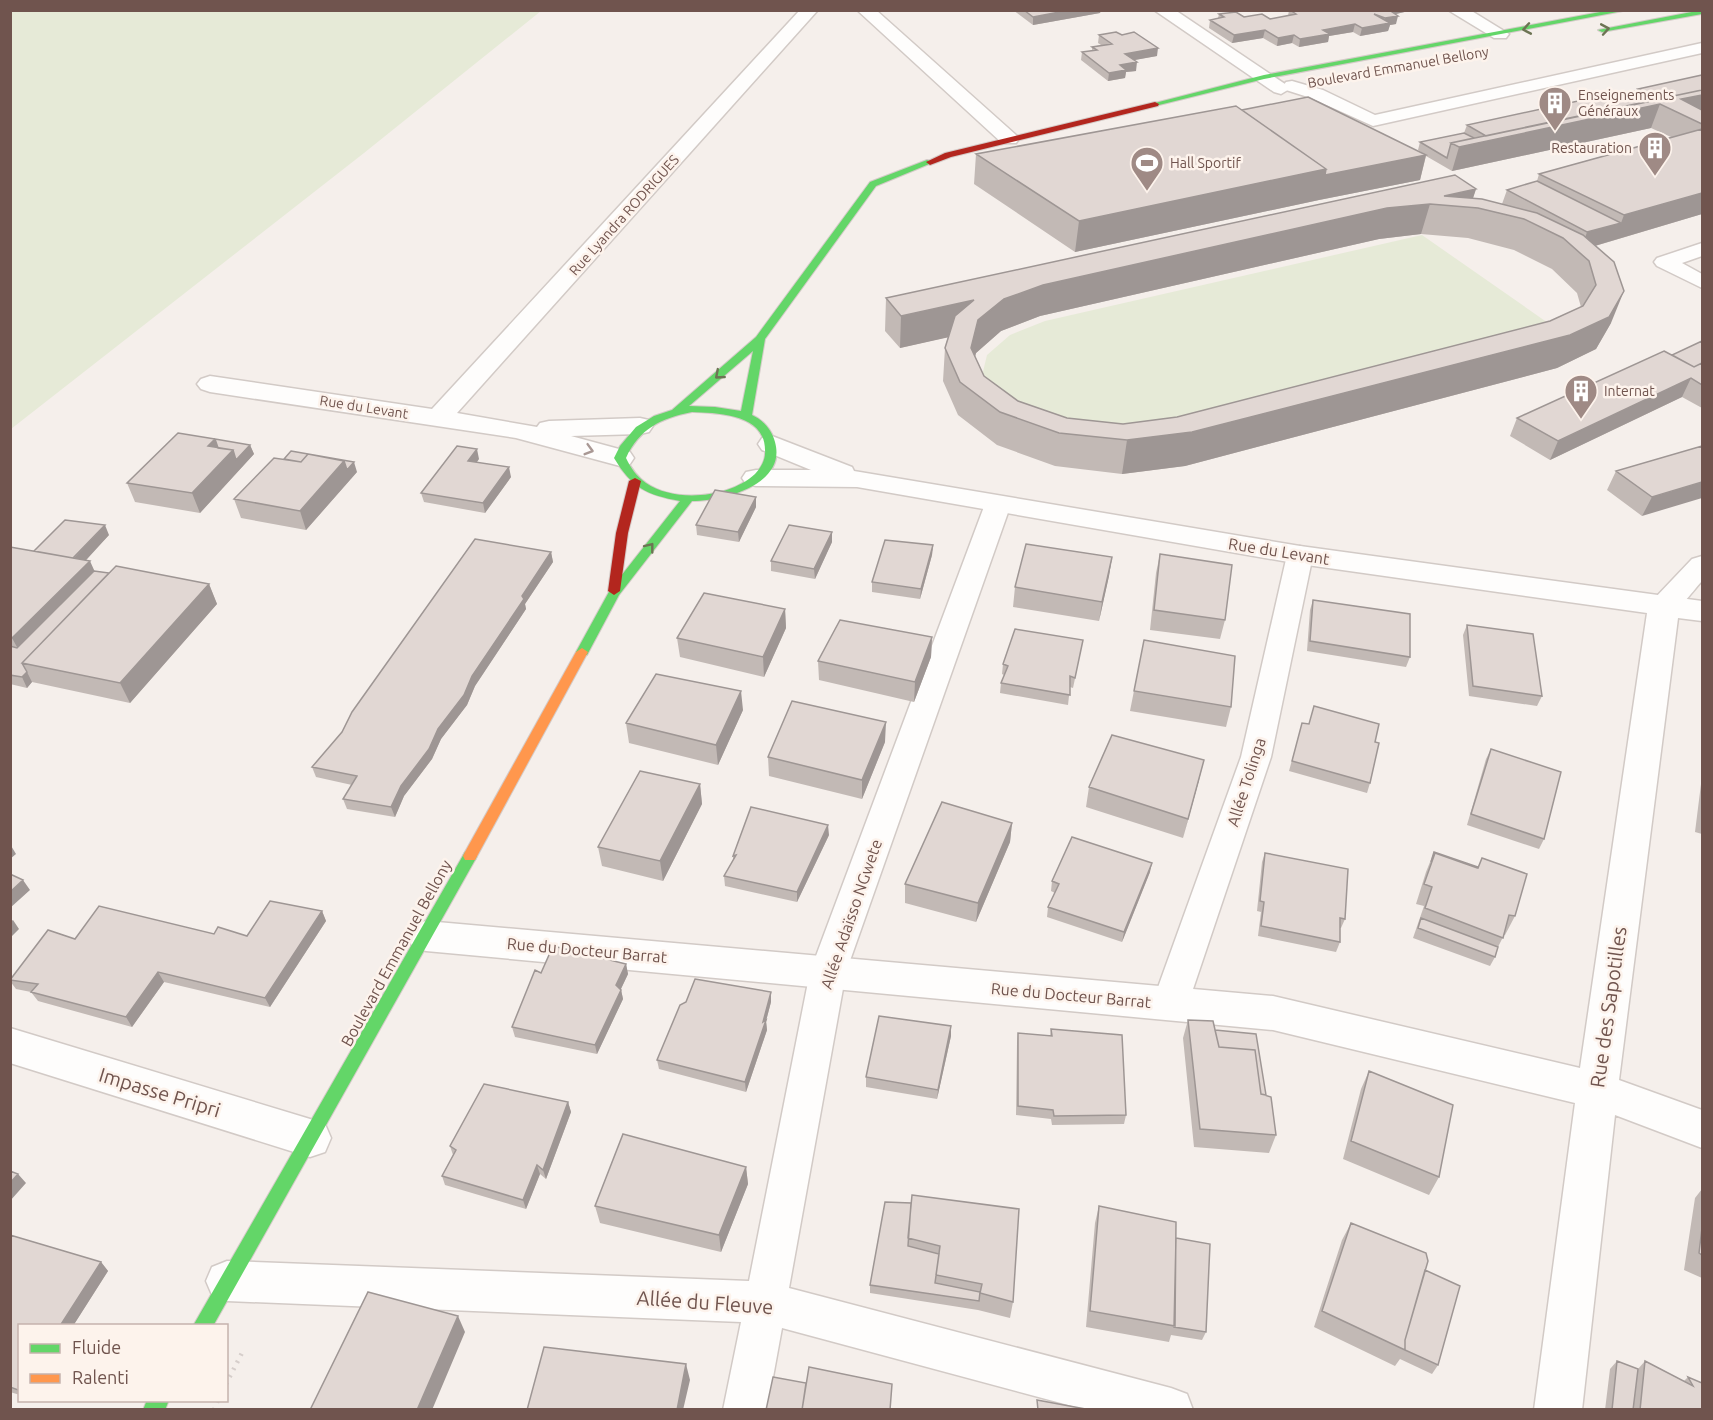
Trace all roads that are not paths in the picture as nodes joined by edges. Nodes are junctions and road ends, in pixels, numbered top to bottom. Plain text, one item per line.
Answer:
1 (810, 10) edge
2 (865, 10) edge
3 (1162, 10) edge
4 (1456, 10) edge
5 (1625, 10) edge
6 (1702, 12) edge
7 (1585, 33) dead end
8 (1500, 34) junction
9 (1702, 48) edge
10 (1433, 60) dead end
11 (1264, 77) junction
12 (1287, 87) junction
13 (1092, 118) junction
14 (1009, 139) junction
15 (1702, 249) edge
16 (1702, 282) edge
17 (760, 339) junction
18 (210, 384) dead end
19 (677, 411) junction
20 (746, 416) junction
21 (437, 419) junction
22 (640, 426) junction
23 (518, 430) junction
24 (772, 444) junction
25 (620, 458) junction
26 (756, 478) junction
27 (858, 479) junction
28 (635, 482) junction
29 (689, 498) junction
30 (998, 504) junction
31 (1300, 555) junction
32 (1702, 566) edge
33 (614, 593) junction
34 (1664, 606) junction
35 (1702, 610) edge
36 (426, 936) junction
37 (828, 972) junction
38 (1170, 1004) junction
39 (10, 1046) edge
40 (1597, 1090) junction
41 (1702, 1129) edge
42 (310, 1138) junction
43 (227, 1281) junction
44 (764, 1302) junction
45 (202, 1324) edge
46 (745, 1410) edge
47 (1171, 1410) edge
48 (1558, 1410) edge

1 - 21 street, Rue Lyandra RODRIGUES
2 - 14 street
3 - 11 street
4 - 8 street
5 -> 8 street, Boulevard Emmanuel Bellony
7 -> 6 street
8 - 11 street, Boulevard Emmanuel Bellony
9 - 12 lane
10 - 12 street, Boulevard Emmanuel Bellony
11 - 12 street
11 - 13 street, Boulevard Emmanuel Bellony
12 - 13 street, Boulevard Emmanuel Bellony
13 - 14 street, Boulevard Emmanuel Bellony
14 - 17 street, Boulevard Emmanuel Bellony
15 - 16 lane
17 -> 19 street, Boulevard Emmanuel Bellony
17 - 20 street, Boulevard Emmanuel Bellony
18 - 21 street, Rue du Levant
19 - 20 street
19 - 22 street
20 - 24 street
21 - 23 street, Rue du Levant
22 - 23 street, Rue du Levant
22 - 25 street
23 -> 25 street, Rue du Levant
24 - 26 street
24 - 27 street, Rue du Levant
25 - 28 street
26 - 27 street, Rue du Levant
26 - 29 street
27 - 30 street, Rue du Levant
28 - 29 street
28 - 33 street, Boulevard Emmanuel Bellony
33 -> 29 street, Boulevard Emmanuel Bellony
30 - 31 street, Rue du Levant
30 - 37 lane, Allée Adaïsso NGwete
31 - 34 street, Rue du Levant
31 - 38 lane, Allée Tolinga
32 - 34 lane
33 - 36 street, Boulevard Emmanuel Bellony
34 - 35 street, Rue du Levant
34 - 40 street, Rue des Sapotilles
36 - 37 street, Rue du Docteur Barrat
36 - 42 street, Boulevard Emmanuel Bellony
37 - 38 street, Rue du Docteur Barrat
37 - 44 lane, Allée Adaïsso NGwete
38 - 40 street, Rue du Docteur Barrat
39 - 42 street, Impasse Pripri
40 - 41 street, Rue du Docteur Barrat
40 - 48 street, Rue des Sapotilles
42 - 43 street, Boulevard Emmanuel Bellony
43 - 44 lane, Allée du Fleuve
43 - 45 street, Boulevard Emmanuel Bellony
44 - 46 lane, Allée Adaïsso NGwete
44 - 47 lane, Allée du Fleuve

